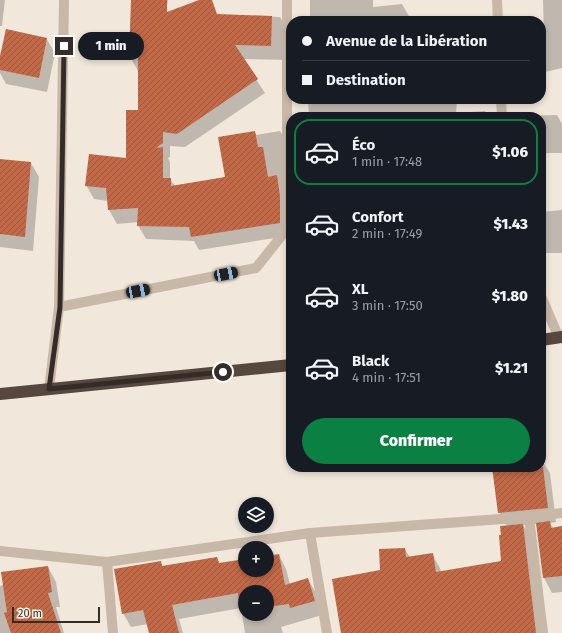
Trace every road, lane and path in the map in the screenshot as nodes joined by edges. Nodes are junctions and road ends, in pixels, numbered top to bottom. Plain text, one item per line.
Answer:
1 (64, 0) edge
2 (287, 0) edge
3 (497, 0) edge
4 (287, 16) edge
5 (498, 16) edge
6 (286, 230) edge
7 (546, 306) edge
8 (60, 307) junction
9 (561, 338) edge
10 (546, 340) edge
11 (286, 365) edge
12 (49, 389) junction
13 (0, 394) edge
14 (562, 513) edge
15 (530, 517) junction
16 (310, 533) junction
17 (0, 551) edge
18 (107, 562) junction
19 (114, 633) edge
20 (327, 633) edge
21 (543, 633) edge

1 - 8 street
2 - 4 street
3 - 5 street
6 - 8 street
7 - 9 street
8 - 12 street
9 - 10 highway
11 - 12 highway
12 - 13 highway
14 - 15 street
15 - 16 street
15 - 21 street
16 - 18 street
16 - 20 street
17 - 18 street
18 - 19 street

